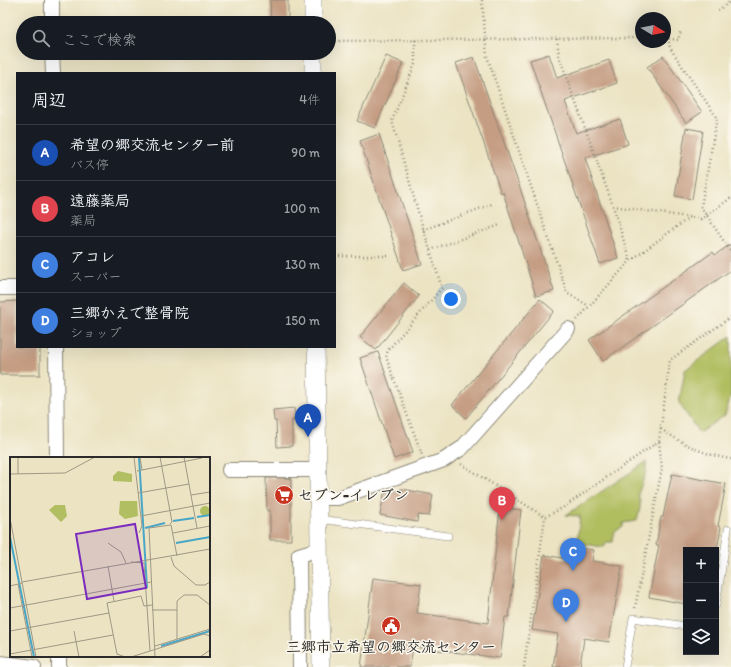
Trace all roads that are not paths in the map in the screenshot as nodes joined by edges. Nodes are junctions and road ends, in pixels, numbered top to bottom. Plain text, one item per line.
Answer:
1 (52, 0) edge
2 (313, 0) edge
3 (52, 16) edge
4 (313, 16) edge
5 (52, 60) edge
6 (313, 60) edge
7 (53, 72) edge
8 (313, 72) edge
9 (0, 288) edge
10 (16, 288) edge
11 (568, 329) road end
12 (56, 348) edge
13 (316, 348) edge
14 (57, 457) edge
15 (229, 470) dead end
16 (318, 470) junction
17 (318, 498) junction
18 (319, 519) junction
19 (728, 529) dead end
20 (448, 536) dead end
21 (319, 549) junction
22 (719, 586) edge
23 (683, 626) edge
24 (0, 663) edge
25 (34, 667) edge
26 (300, 667) edge
27 (321, 667) edge
28 (625, 667) edge

1 - 3 street
2 - 4 street
5 - 7 street
6 - 8 street
9 - 10 street
11 - 17 street
12 - 14 street
13 - 16 street
15 - 16 street
16 - 17 street
17 - 18 street
18 - 20 lane
18 - 21 street
19 - 22 lane
21 - 26 street
21 - 27 street
23 - 28 lane
24 - 25 street

